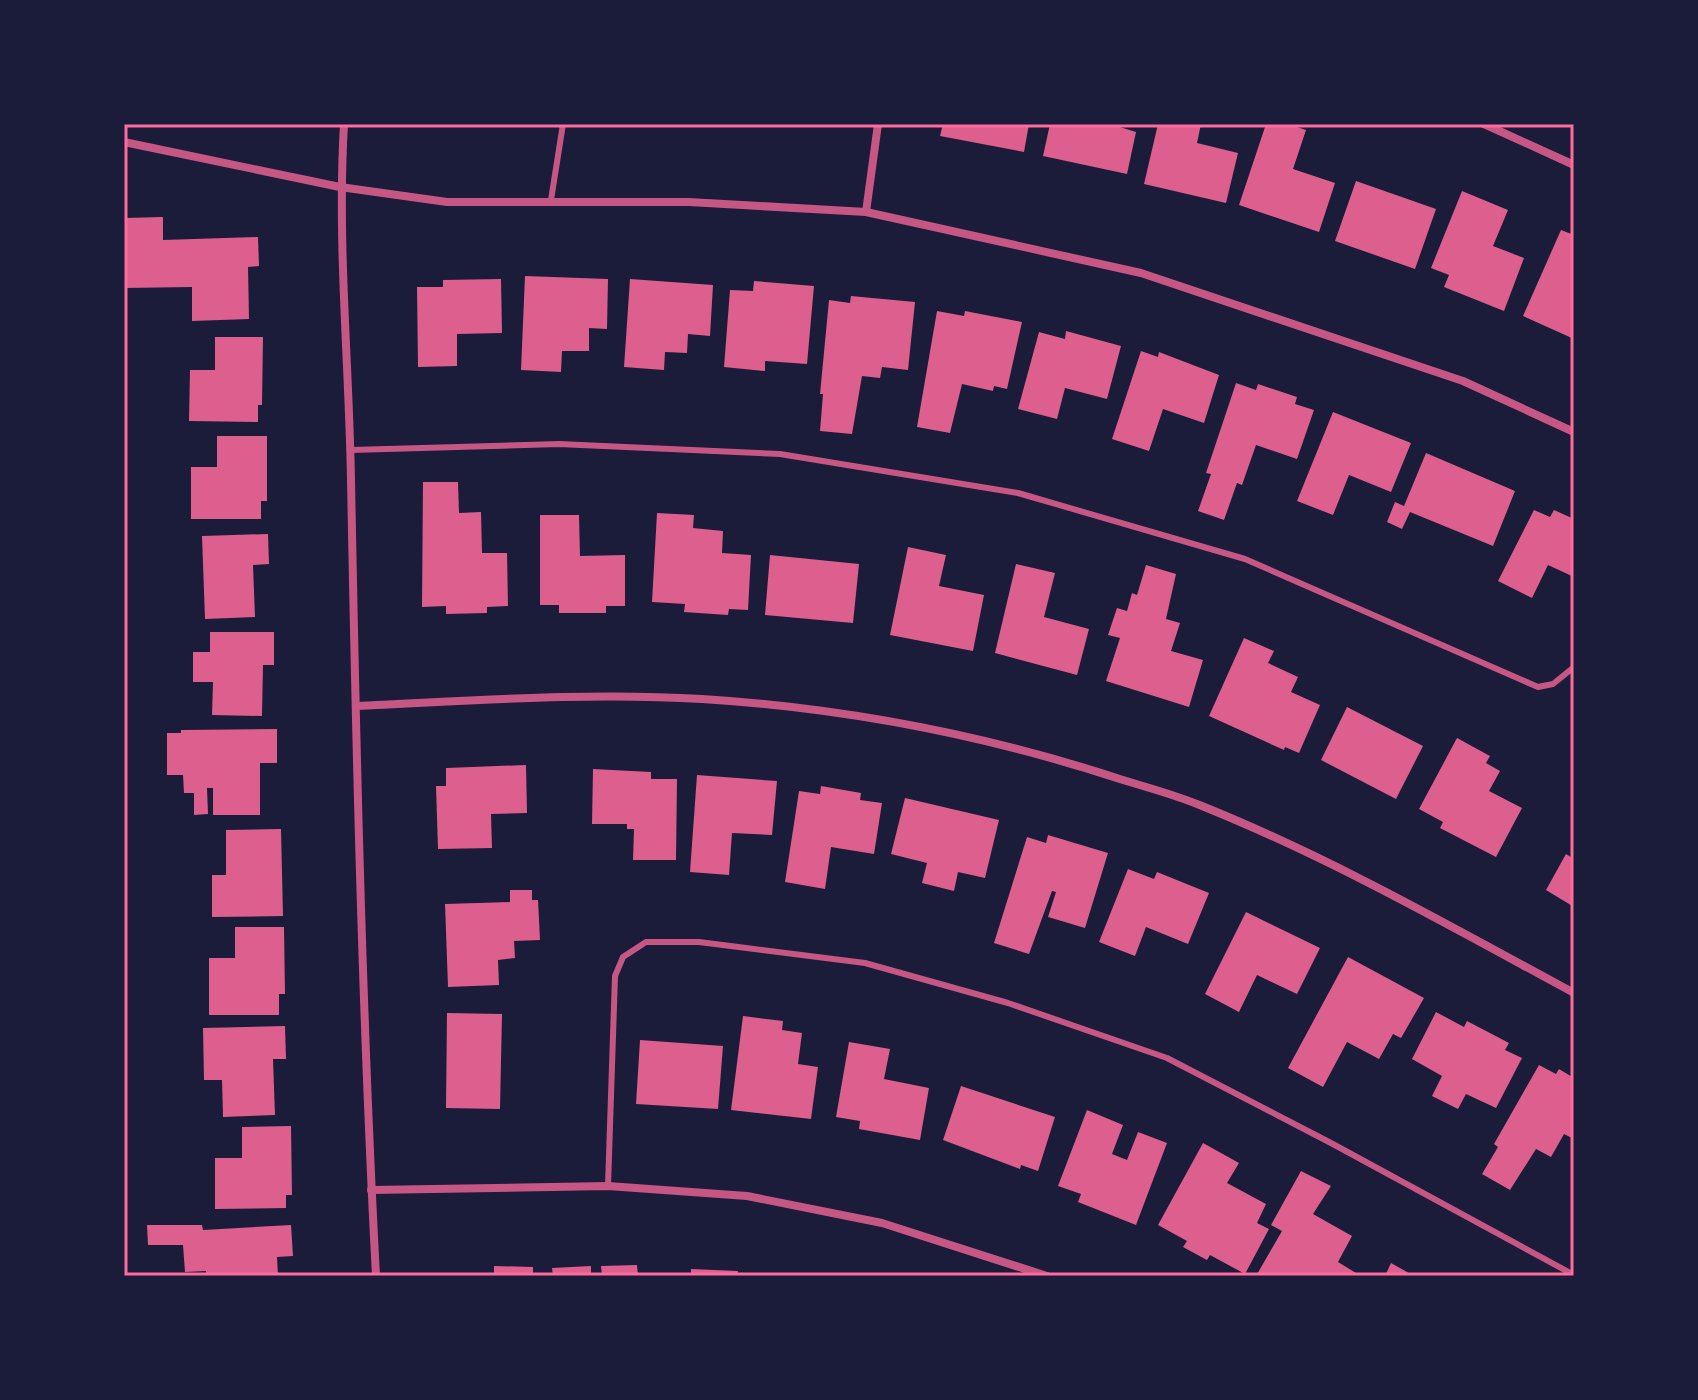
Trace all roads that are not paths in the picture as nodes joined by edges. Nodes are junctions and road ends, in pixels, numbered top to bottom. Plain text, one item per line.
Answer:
1 (344, 124) edge
2 (563, 124) edge
3 (878, 124) edge
4 (1484, 124) edge
5 (124, 142) edge
6 (1574, 165) edge
7 (340, 187) junction
8 (551, 200) junction
9 (866, 212) junction
10 (1574, 432) edge
11 (351, 450) junction
12 (1574, 667) edge
13 (356, 706) junction
14 (1574, 993) edge
15 (608, 1186) junction
16 (371, 1190) junction
17 (1574, 1275) edge
18 (376, 1276) edge
19 (1047, 1276) edge

1 - 7 street
2 - 8 lane
3 - 9 street
4 - 6 street
5 - 7 street
7 - 8 street
7 - 11 street
8 - 9 street
9 - 10 street
11 - 12 lane
11 - 13 street
13 - 14 street
13 - 16 street
15 - 16 street
15 - 17 lane
15 - 19 street
16 - 18 street

